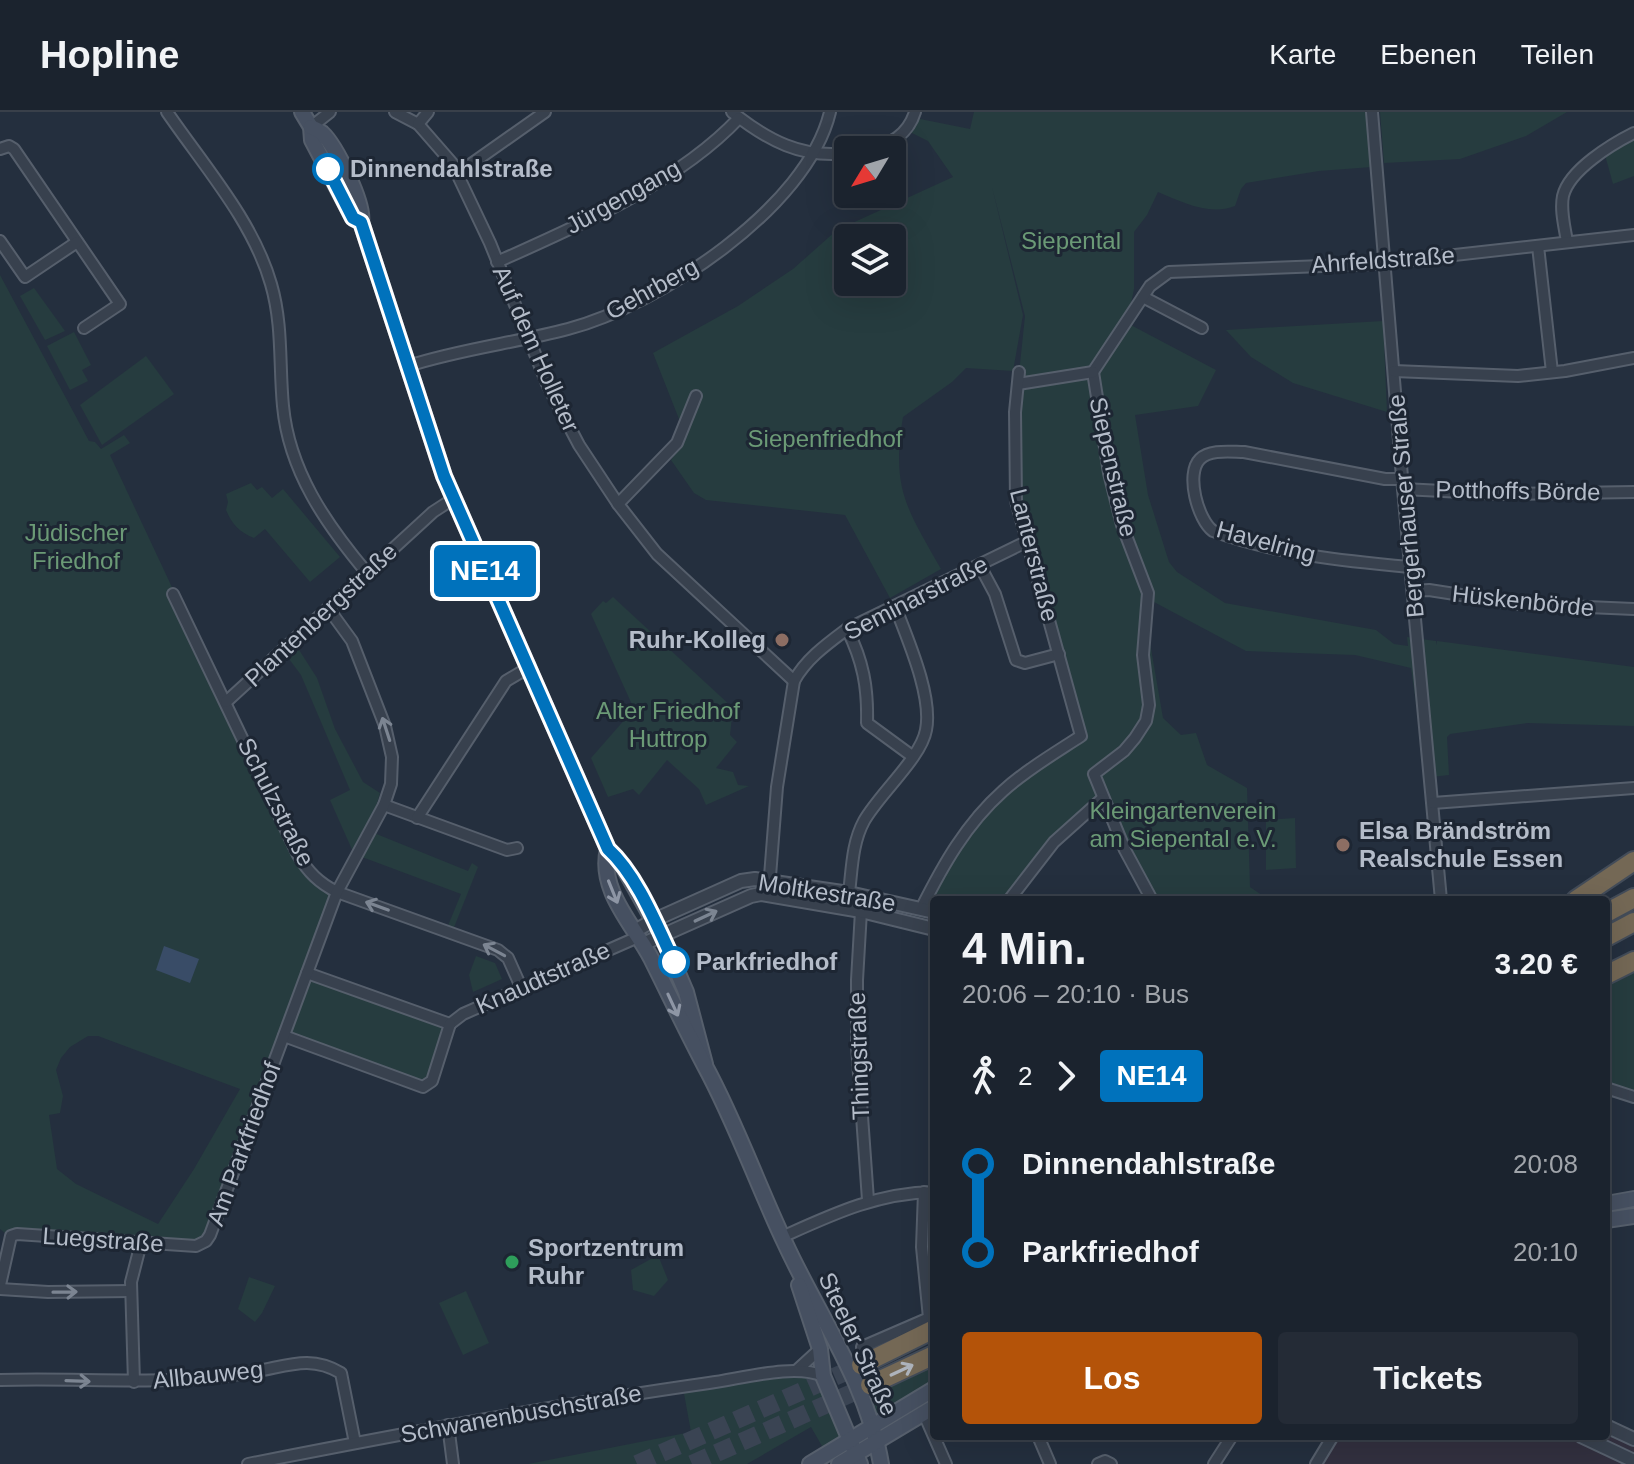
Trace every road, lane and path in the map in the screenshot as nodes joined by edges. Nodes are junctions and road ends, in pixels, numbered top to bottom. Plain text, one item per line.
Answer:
1 (167, 112) edge
2 (302, 112) edge
3 (330, 112) edge
4 (395, 112) edge
5 (428, 112) edge
6 (545, 112) edge
7 (830, 112) edge
8 (915, 112) edge
9 (1372, 112) edge
10 (736, 115) edge
11 (418, 124) junction
12 (311, 127) junction
13 (1634, 133) edge
14 (900, 136) edge
15 (0, 149) edge
16 (834, 153) edge
17 (814, 154) junction
18 (457, 174) junction
19 (1634, 235) edge
20 (0, 241) edge
21 (77, 242) junction
22 (1567, 242) junction
23 (1538, 246) junction
24 (497, 262) junction
25 (1386, 262) junction
26 (1143, 297) junction
27 (84, 328) dead end
28 (1202, 328) dead end
29 (528, 338) junction
30 (1634, 358) edge
31 (408, 366) junction
32 (1394, 371) junction
33 (1019, 372) dead end
34 (1093, 372) junction
35 (1552, 372) junction
36 (1018, 384) junction
37 (696, 396) dead end
38 (1403, 484) junction
39 (1634, 492) edge
40 (453, 499) junction
41 (618, 504) junction
42 (1028, 541) junction
43 (980, 566) junction
44 (1410, 567) junction
45 (367, 573) junction
46 (1413, 591) junction
47 (173, 594) dead end
48 (895, 606) junction
49 (328, 608) junction
50 (1634, 609) edge
51 (847, 629) junction
52 (1059, 654) junction
53 (528, 668) junction
54 (794, 681) junction
55 (226, 702) junction
56 (912, 756) junction
57 (1634, 788) edge
58 (1102, 799) junction
59 (1433, 803) junction
60 (384, 805) junction
61 (417, 818) junction
62 (517, 848) dead end
63 (608, 849) junction
64 (1634, 861) edge
65 (770, 881) junction
66 (337, 892) junction
67 (849, 893) junction
68 (768, 895) junction
69 (932, 896) edge
70 (1012, 896) edge
71 (1150, 896) edge
72 (1441, 896) edge
73 (1582, 896) edge
74 (1634, 898) edge
75 (927, 910) edge
76 (861, 911) junction
77 (1610, 911) edge
78 (654, 920) junction
79 (1634, 922) edge
80 (930, 928) edge
81 (1610, 935) edge
82 (662, 936) junction
83 (639, 937) junction
84 (1634, 961) edge
85 (307, 973) junction
86 (1610, 973) edge
87 (521, 987) junction
88 (450, 1024) junction
89 (284, 1036) junction
90 (705, 1064) junction
91 (1610, 1089) edge
92 (1634, 1097) edge
93 (929, 1192) edge
94 (1634, 1199) edge
95 (868, 1200) junction
96 (1610, 1203) edge
97 (1634, 1216) edge
98 (1610, 1219) edge
99 (784, 1242) junction
100 (141, 1243) junction
101 (196, 1246) joint
102 (0, 1287) edge
103 (131, 1291) junction
104 (930, 1312) edge
105 (930, 1322) edge
106 (820, 1349) junction
107 (862, 1356) tunnel mouth
108 (930, 1357) edge
109 (796, 1371) junction
110 (823, 1376) junction
111 (0, 1380) edge
112 (134, 1382) junction
113 (870, 1385) tunnel mouth
114 (930, 1391) edge
115 (929, 1410) edge
116 (873, 1424) junction
117 (448, 1425) junction
118 (1610, 1428) edge
119 (850, 1438) junction
120 (1634, 1439) edge
121 (938, 1440) edge
122 (1040, 1440) edge
123 (1229, 1440) edge
124 (1331, 1440) edge
125 (1588, 1440) edge
126 (355, 1443) junction
127 (865, 1452) edge
128 (1634, 1461) edge
129 (1319, 1463) edge
130 (248, 1464) edge
131 (453, 1464) edge
132 (810, 1464) edge
133 (839, 1464) edge
134 (874, 1464) edge
135 (881, 1464) edge
136 (946, 1464) edge
137 (1050, 1464) edge
138 (1098, 1464) edge
139 (1111, 1464) edge
140 (1214, 1464) edge

1 - 45 street
2 - 12 main road, Steeler Straße
3 - 12 street
4 - 11 street, Auf dem Holleter
5 - 11 street
6 - 18 street
7 - 17 street, Gehrberg
8 - 14 street
9 - 25 street, Bergerhauser Straße
10 - 17 street
10 - 24 street, Jürgengang
11 - 18 street, Auf dem Holleter
12 - 31 main road, Steeler Straße
13 - 22 street
15 - 21 street
16 - 17 street
17 - 29 street, Gehrberg
18 - 24 street, Auf dem Holleter
19 - 22 street, Ahrfeldstraße
20 - 21 street
21 - 27 street
22 - 23 street, Ahrfeldstraße
23 - 25 street, Ahrfeldstraße
23 - 35 street
24 - 29 street, Auf dem Holleter
25 - 26 street, Ahrfeldstraße
25 - 32 street, Bergerhauser Straße
26 - 28 street
26 - 34 street, Ahrfeldstraße
29 - 31 street, Gehrberg
29 - 41 street, Auf dem Holleter
30 - 35 street
31 - 40 main road, Steeler Straße
32 - 35 street
32 - 38 street, Bergerhauser Straße
33 - 36 street, Lanterstraße
34 - 36 street
34 - 58 street, Siepenstraße
36 - 42 street, Lanterstraße
37 - 41 street
38 - 39 street, Potthoffs Börde
38 - 44 street, Bergerhauser Straße
38 - 44 street, Havelring
40 - 45 street, Plantenbergstraße
40 - 53 main road, Steeler Straße
41 - 54 street, Auf dem Holleter
42 - 43 street, Seminarstraße
42 - 52 street, Lanterstraße
43 - 48 street, Seminarstraße
43 - 52 street
44 - 46 street, Bergerhauser Straße
45 - 49 street, Plantenbergstraße
46 - 50 street, Hüskenbörde
46 - 59 street, Bergerhauser Straße
47 - 55 street, Schulzstraße
48 - 51 street, Seminarstraße
48 - 56 street
49 - 55 street, Plantenbergstraße
60 -> 49 street, Am Parkfriedhof
51 - 54 street, Seminarstraße
51 - 56 street
52 - 69 street, Lanterstraße
53 - 61 street
53 - 63 main road, Steeler Straße
54 - 65 street
55 - 66 street, Schulzstraße
56 - 67 street
57 - 59 street
58 - 70 street
58 - 71 street
59 - 72 street, Bergerhauser Straße
60 - 61 street
60 - 66 street, Am Parkfriedhof
61 - 62 street
63 - 78 main road, Steeler Straße
63 -> 83 main road, Steeler Straße
64 - 73 highway
65 - 67 street, Moltkestraße
65 - 68 street
65 - 78 street, Moltkestraße
66 - 85 street, Am Parkfriedhof
87 -> 66 street, Schulzstraße
67 - 75 street, Moltkestraße
68 - 76 street, Moltkestraße
82 -> 68 street, Moltkestraße
74 - 77 highway
76 - 80 street, Moltkestraße
76 - 95 street, Thingstraße
78 - 82 main road, Steeler Straße
78 - 83 street, Moltkestraße
79 - 81 highway
82 - 83 street, Moltkestraße
82 - 90 main road, Steeler Straße
83 - 87 street, Knaudtstraße
83 -> 90 main road, Steeler Straße
84 - 86 highway
85 - 88 street
85 - 89 street, Am Parkfriedhof
87 - 88 street, Knaudtstraße
88 - 89 street, Am Parkfriedhof
89 - 101 street, Am Parkfriedhof
90 - 99 main road, Steeler Straße
91 - 92 street
93 - 95 street
93 - 104 street
94 - 96 main road
95 - 99 street
97 - 98 main road
99 - 106 main road, Steeler Straße
99 - 116 main road, Steeler Straße
100 - 101 street, Luegstraße
100 - 102 street, Luegstraße
100 - 103 street
102 -> 103 street
103 - 112 street
105 - 107 highway
106 - 109 street
106 - 110 main road, Steeler Straße
113 -> 108 highway
109 - 110 street, Schwanenbuschstraße
109 - 117 street, Schwanenbuschstraße
110 - 119 main road, Steeler Straße
111 -> 112 street, Allbauweg
112 - 126 street, Allbauweg
114 - 116 main road
115 - 127 main road
116 - 119 main road
116 - 127 main road, Steeler Straße
117 - 126 street, Schwanenbuschstraße
117 - 131 street
118 - 120 street
119 - 127 main road, Steeler Straße
119 - 132 main road
121 - 136 street
122 - 137 street
123 - 140 street
124 - 129 street
125 - 128 street
126 - 130 street, Schwanenbuschstraße
127 - 133 main road
127 - 134 main road, Steeler Straße
127 - 135 main road, Steeler Straße
138 - 139 street

